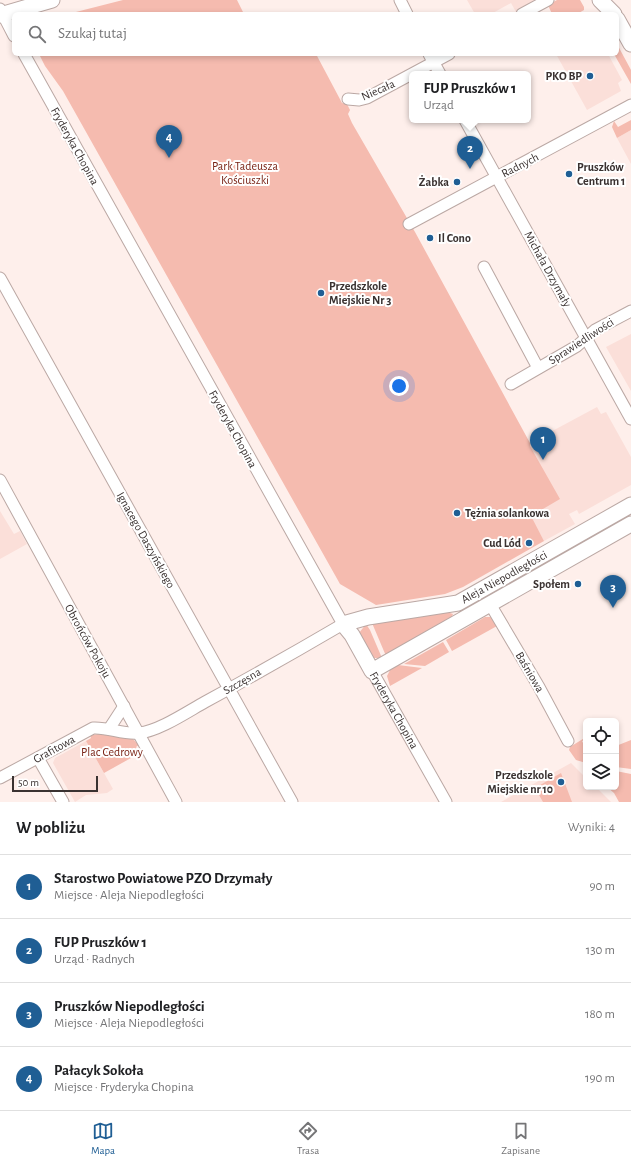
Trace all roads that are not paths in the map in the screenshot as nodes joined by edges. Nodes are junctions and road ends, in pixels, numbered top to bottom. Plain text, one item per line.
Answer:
1 (52, 0) edge
2 (400, 0) edge
3 (548, 0) edge
4 (600, 0) edge
5 (612, 0) edge
6 (406, 12) edge
7 (526, 12) edge
8 (612, 12) edge
9 (614, 12) edge
10 (1, 13) edge
11 (619, 23) edge
12 (12, 32) edge
13 (631, 44) edge
14 (25, 56) edge
15 (431, 58) edge
16 (410, 71) edge
17 (438, 71) edge
18 (409, 72) edge
19 (348, 99) dead end
20 (631, 105) edge
21 (467, 123) edge
22 (496, 177) junction
23 (410, 224) dead end
24 (484, 267) dead end
25 (0, 278) edge
26 (631, 311) edge
27 (586, 338) junction
28 (538, 368) junction
29 (511, 384) dead end
30 (631, 419) edge
31 (0, 480) edge
32 (631, 505) edge
33 (631, 524) edge
34 (458, 603) junction
35 (490, 604) junction
36 (466, 618) junction
37 (343, 624) junction
38 (372, 671) junction
39 (229, 689) junction
40 (124, 706) junction
41 (109, 729) junction
42 (139, 733) junction
43 (568, 741) dead end
44 (38, 758) junction
45 (0, 778) edge
46 (63, 802) edge
47 (176, 802) edge
48 (292, 802) edge
49 (446, 802) edge

1 - 10 street
2 - 6 street
3 - 7 street
4 - 8 street
5 - 9 street
10 - 12 street
11 - 13 street
14 - 37 street, Fryderyka Chopina
15 - 16 street, Niecała
15 - 17 street
18 - 19 street, Niecała
20 - 22 street, Radnych
21 - 22 street, Michała Drzymały
22 - 23 street, Radnych
22 - 27 street, Michała Drzymały
24 - 28 street
25 - 39 street, Ignacego Daszyńskiego
26 - 27 street, Sprawiedliwości
27 - 28 street, Sprawiedliwości
27 - 30 street, Michała Drzymały
28 - 29 street, Sprawiedliwości
31 - 40 street, Obrońców Pokoju
32 - 34 street, Aleja Niepodległości
33 - 35 street, Aleja Niepodległości
34 - 36 street
34 - 37 street, Aleja Niepodległości
35 - 36 street, Aleja Niepodległości
35 - 43 street, Baśniowa
36 - 38 street, Aleja Niepodległości
37 - 38 street, Fryderyka Chopina
37 - 39 street, Szczęsna
38 - 49 street, Fryderyka Chopina
39 - 42 street, Szczęsna
39 - 48 street, Ignacego Daszyńskiego
40 - 41 street
40 - 42 street, Obrońców Pokoju
41 - 42 street, Grafitowa
41 - 44 street, Grafitowa
42 - 47 street, Obrońców Pokoju
44 - 45 street, Grafitowa
44 - 46 street

